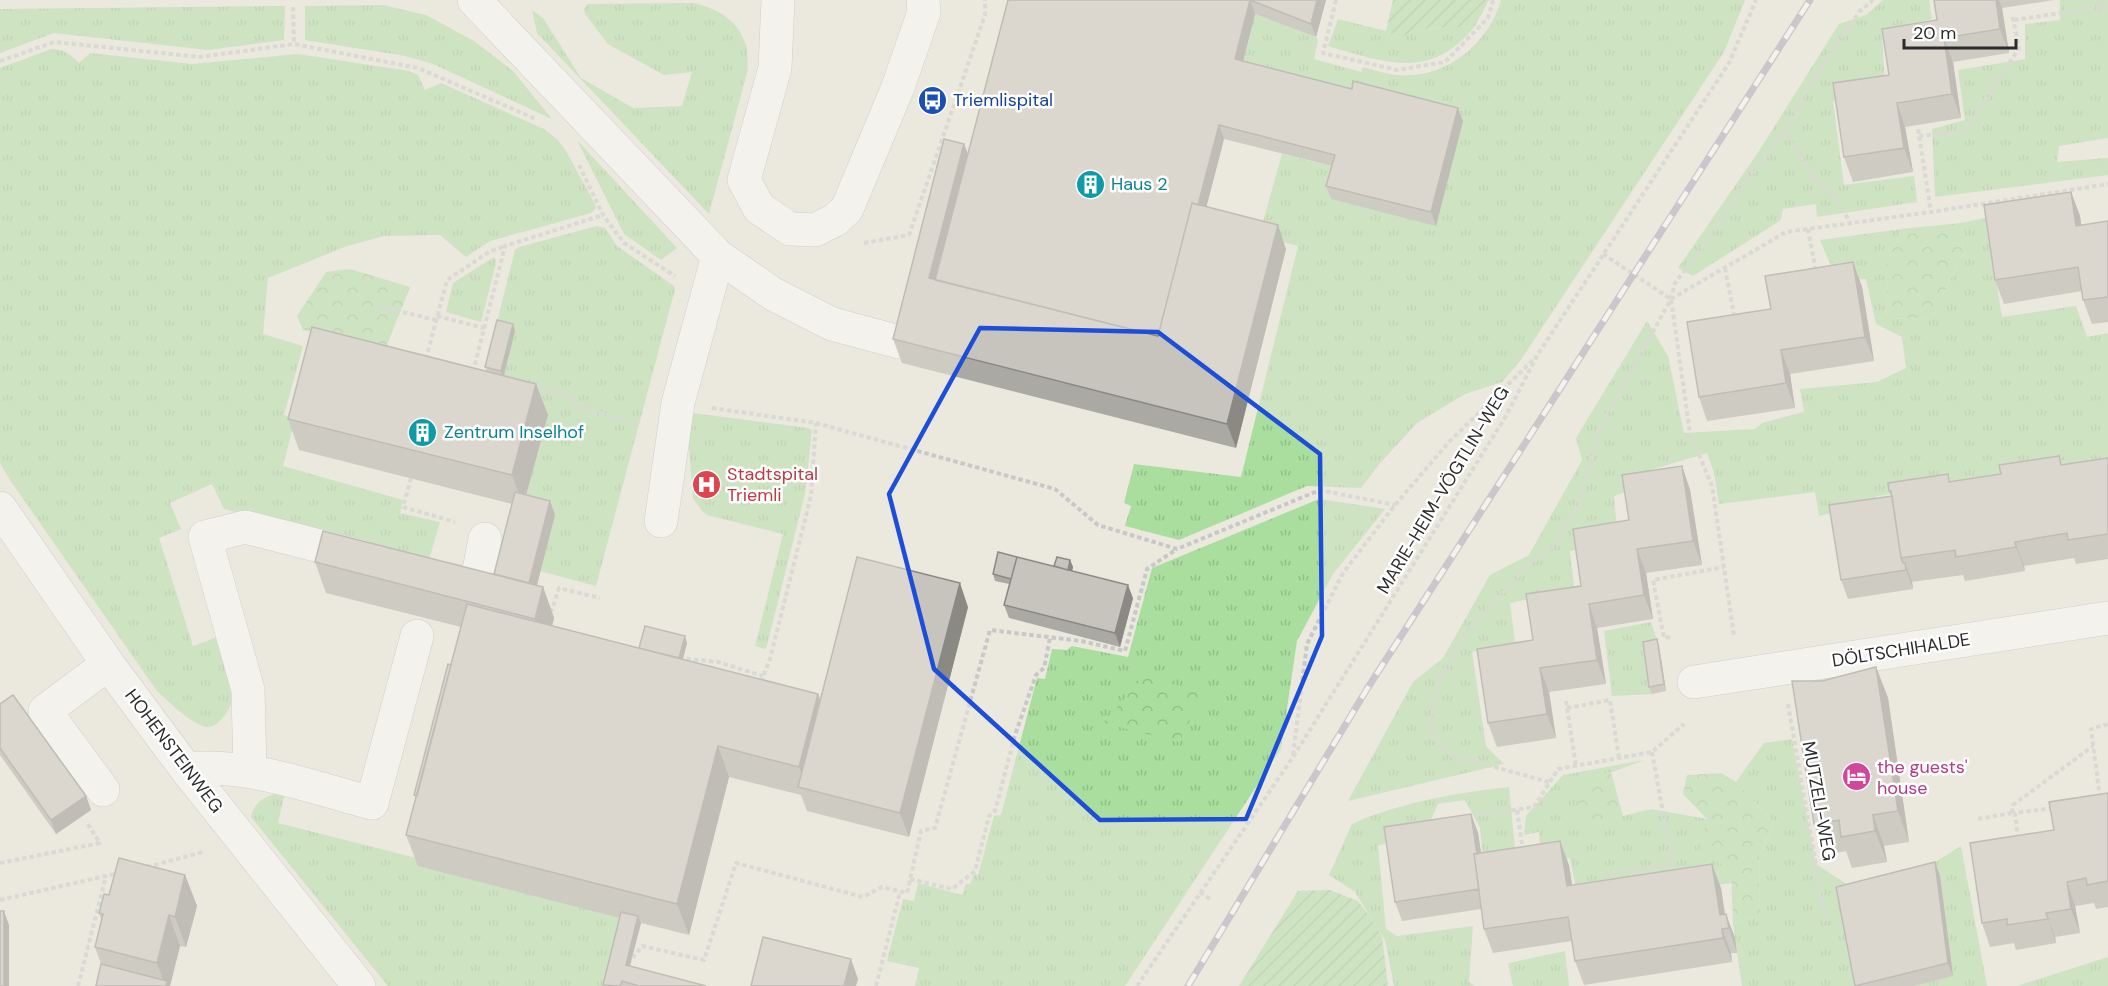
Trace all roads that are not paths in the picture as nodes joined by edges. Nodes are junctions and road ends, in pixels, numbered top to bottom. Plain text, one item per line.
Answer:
1 (474, 0) edge
2 (778, 0) edge
3 (923, 0) edge
4 (718, 256) junction
5 (899, 342) edge
6 (0, 508) edge
7 (661, 521) dead end
8 (485, 539) road end
9 (2108, 618) edge
10 (417, 636) dead end
11 (108, 664) junction
12 (1694, 682) dead end
13 (186, 769) junction
14 (250, 771) junction
15 (103, 790) dead end
16 (360, 986) edge

1 - 4 street
2 - 3 street
4 - 5 street
4 - 7 street
6 - 11 street, HOHENSTEINWEG
8 - 14 street
9 - 12 street, DÖLTSCHIHALDE
10 - 14 street
11 - 13 street, HOHENSTEINWEG
11 - 15 street
13 - 14 street
13 - 16 street, HOHENSTEINWEG

